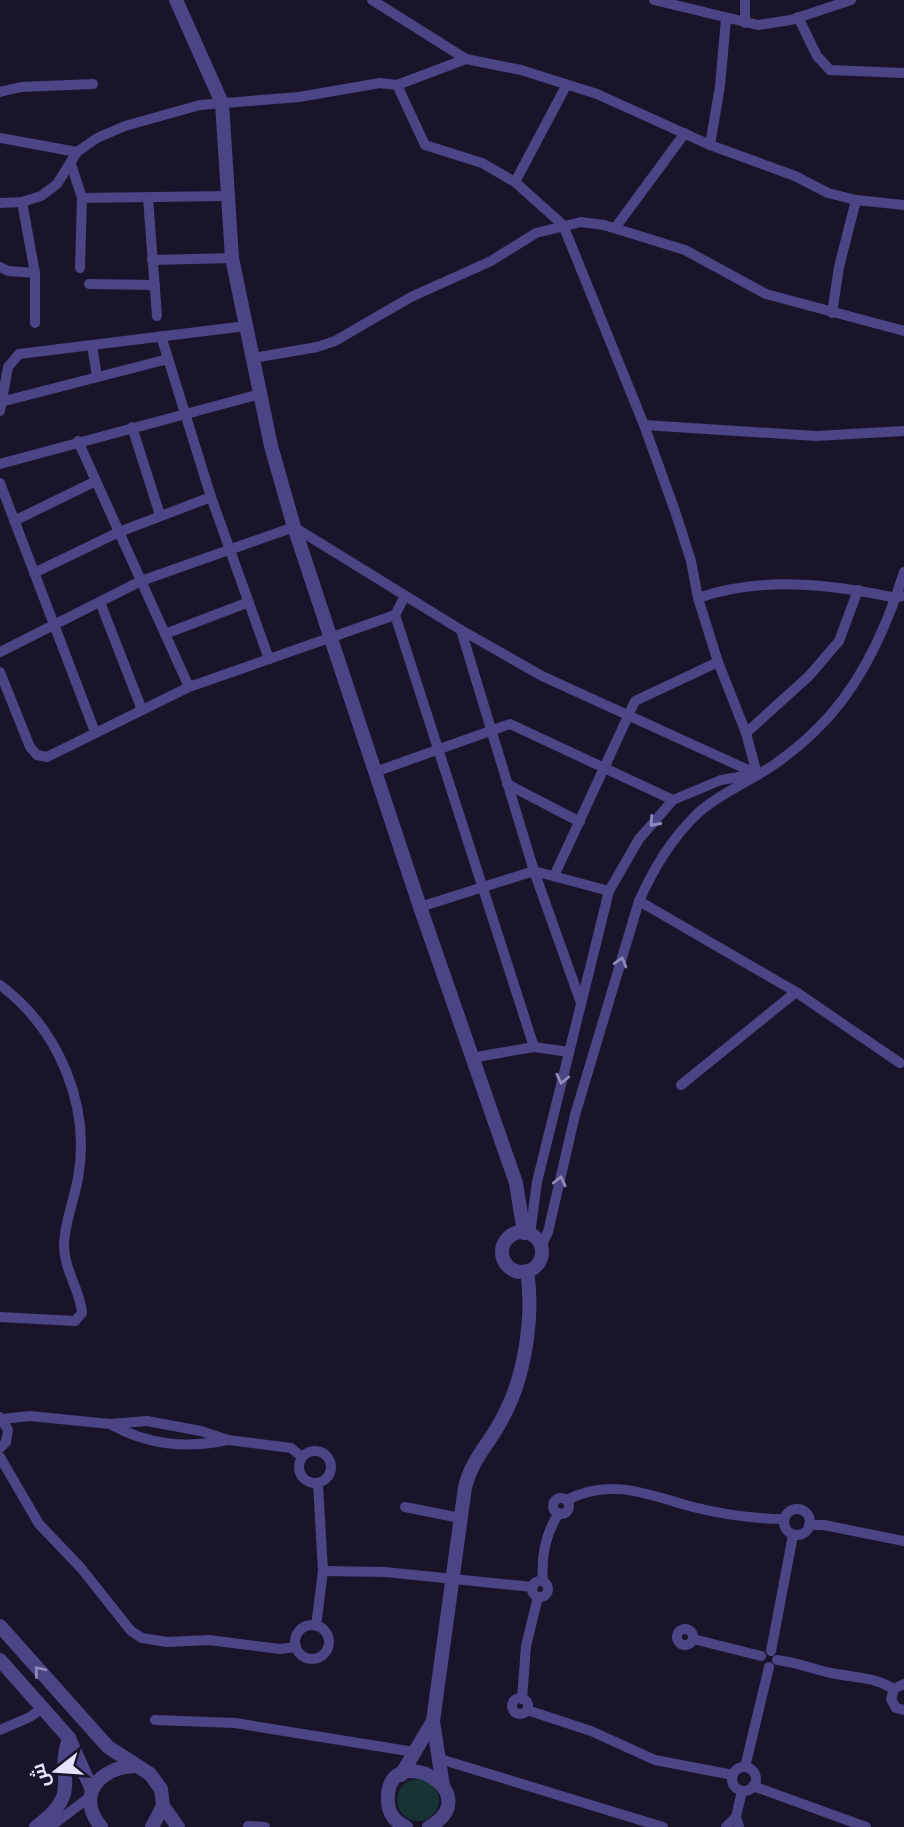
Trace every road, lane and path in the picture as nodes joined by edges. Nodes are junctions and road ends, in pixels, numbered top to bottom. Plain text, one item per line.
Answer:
1 (176, 0) edge
2 (372, 0) edge
3 (654, 0) edge
4 (745, 0) edge
5 (850, 0) edge
6 (685, 4) edge
7 (798, 17) junction
8 (726, 19) junction
9 (745, 23) junction
10 (466, 59) junction
11 (904, 73) edge
12 (93, 85) dead end
13 (397, 85) junction
14 (566, 86) junction
15 (0, 92) edge
16 (222, 103) junction
17 (685, 133) junction
18 (0, 138) edge
19 (710, 145) junction
20 (77, 152) junction
21 (71, 164) junction
22 (515, 182) junction
23 (227, 195) junction
24 (82, 198) junction
25 (148, 198) junction
26 (856, 200) junction
27 (22, 202) junction
28 (0, 203) edge
29 (904, 205) edge
30 (564, 225) junction
31 (615, 228) junction
32 (232, 258) junction
33 (152, 260) junction
34 (0, 267) edge
35 (80, 268) dead end
36 (35, 273) junction
37 (89, 284) dead end
38 (155, 285) junction
39 (832, 313) junction
40 (157, 316) dead end
41 (36, 323) dead end
42 (246, 326) junction
43 (904, 331) edge
44 (161, 337) junction
45 (92, 345) junction
46 (253, 358) junction
47 (168, 359) junction
48 (97, 377) junction
49 (260, 394) junction
50 (1, 406) edge
51 (185, 414) junction
52 (644, 425) junction
53 (132, 427) junction
54 (904, 431) edge
55 (78, 441) junction
56 (0, 464) edge
57 (96, 481) junction
58 (0, 483) edge
59 (211, 497) junction
60 (160, 515) junction
61 (14, 521) junction
62 (294, 527) junction
63 (119, 532) junction
64 (230, 549) junction
65 (904, 572) edge
66 (34, 573) junction
67 (141, 581) junction
68 (858, 590) junction
69 (405, 596) junction
70 (900, 597) edge
71 (698, 598) junction
72 (100, 602) junction
73 (249, 602) junction
74 (395, 615) junction
75 (53, 625) junction
76 (461, 630) junction
77 (165, 634) junction
78 (330, 637) junction
79 (0, 652) edge
80 (269, 659) junction
81 (718, 662) junction
82 (0, 672) edge
83 (189, 687) junction
84 (142, 710) junction
85 (628, 715) junction
86 (490, 731) junction
87 (95, 732) junction
88 (746, 733) junction
89 (439, 751) junction
90 (607, 768) junction
91 (375, 772) junction
92 (757, 774) junction
93 (507, 784) junction
94 (673, 800) junction
95 (580, 822) junction
96 (534, 871) junction
97 (555, 874) junction
98 (482, 887) junction
99 (609, 891) junction
100 (639, 901) junction
101 (420, 906) junction
102 (0, 985) edge
103 (796, 992) junction
104 (581, 1003) junction
105 (534, 1047) junction
106 (569, 1052) junction
107 (471, 1058) junction
108 (900, 1063) dead end
109 (681, 1085) dead end
110 (527, 1233) junction
111 (541, 1246) junction
112 (527, 1271) junction
113 (0, 1317) edge
114 (2, 1418) edge
115 (110, 1424) junction
116 (228, 1440) junction
117 (0, 1448) edge
118 (0, 1457) edge
119 (302, 1457) junction
120 (318, 1484) junction
121 (405, 1507) dead end
122 (460, 1518) junction
123 (784, 1518) junction
124 (809, 1525) junction
125 (793, 1535) junction
126 (904, 1541) edge
127 (323, 1571) junction
128 (451, 1578) junction
129 (538, 1588) junction
130 (0, 1626) edge
131 (316, 1626) junction
132 (693, 1639) dead end
133 (296, 1647) junction
134 (769, 1658) junction
135 (0, 1660) edge
136 (899, 1687) edge
137 (44, 1707) junction
138 (904, 1710) edge
139 (155, 1720) dead end
140 (433, 1721) junction
141 (0, 1730) edge
142 (69, 1738) junction
143 (414, 1752) junction
144 (440, 1759) junction
145 (135, 1766) junction
146 (745, 1767) junction
147 (401, 1775) junction
148 (733, 1775) junction
149 (443, 1786) junction
150 (753, 1786) junction
151 (742, 1791) junction
152 (91, 1793) junction
153 (163, 1806) junction
154 (737, 1822) edge
155 (400, 1825) edge
156 (248, 1826) edge
157 (432, 1826) edge
158 (36, 1827) edge
159 (50, 1827) edge
160 (101, 1827) edge
161 (152, 1827) edge
162 (178, 1827) edge
163 (265, 1827) edge
164 (663, 1827) edge
165 (726, 1827) edge
166 (866, 1827) edge

1 - 16 street
2 - 10 street
3 - 6 street
4 - 9 street
5 - 7 street
6 - 8 street
7 - 9 street
7 - 11 street
8 - 9 street
8 - 19 street
10 - 13 street
10 - 14 street
12 - 15 street
13 - 16 street
13 - 22 street
14 - 17 street
14 - 22 street
16 - 20 street
16 - 23 street
17 - 19 street
17 - 31 street
18 - 20 street
19 - 26 street
20 - 21 street
21 - 24 street
21 - 27 street
22 - 30 street
23 - 25 street
23 - 32 street
24 - 25 street
24 - 35 street
25 - 33 street
26 - 29 street
26 - 39 street
27 - 28 street
27 - 36 street
30 - 31 street
30 - 46 street
30 - 52 street
31 - 39 street
32 - 33 street
32 - 42 street
33 - 38 street
34 - 36 street
36 - 41 street
37 - 38 street
38 - 40 street
39 - 43 street
42 - 44 street
42 - 46 street
44 - 45 street
44 - 47 street
45 - 48 street
45 - 50 street
46 - 49 street
47 - 48 street
47 - 51 street
48 - 50 street
49 - 51 street
49 - 62 street
51 - 53 street
51 - 59 street
52 - 54 street
52 - 71 street
53 - 55 street
53 - 60 street
55 - 56 street
55 - 57 street
57 - 61 street
57 - 63 street
58 - 61 street
59 - 60 street
59 - 64 street
60 - 63 street
61 - 66 street
62 - 64 street
62 - 69 street
62 - 78 street
63 - 66 street
63 - 67 street
64 - 67 street
64 - 73 street
65 - 70 street
66 - 75 street
67 - 72 street
67 - 77 street
68 - 70 street
68 - 71 street
68 - 88 street
69 - 74 street
69 - 76 street
70 - 92 street
71 - 81 street
72 - 75 street
72 - 84 street
73 - 77 street
73 - 80 street
74 - 78 street
74 - 89 street
75 - 79 street
75 - 87 street
76 - 85 street
76 - 86 street
77 - 83 street
78 - 80 street
78 - 91 street
80 - 83 street
81 - 85 street
81 - 88 street
82 - 87 street
83 - 84 street
84 - 87 street
85 - 90 street
85 - 92 street
86 - 89 street
86 - 90 street
86 - 93 street
88 - 92 street
89 - 91 street
89 - 98 street
90 - 94 street
90 - 95 street
91 - 101 street
92 - 94 street
92 - 100 street
93 - 95 street
93 - 96 street
94 -> 99 street
95 - 97 street
96 - 97 street
96 - 98 street
96 - 104 street
97 - 99 street
98 - 101 street
98 - 105 street
99 - 104 street
100 - 103 street
111 -> 100 street
101 - 107 street
102 - 113 street
103 - 108 street
103 - 109 street
104 - 106 street
105 - 106 street
105 - 107 street
106 -> 110 street
107 - 110 street
110 - 111 street
110 - 112 street
111 - 112 street
112 - 122 street
114 - 115 street
114 - 117 street
115 - 116 street
115 - 116 street
116 - 119 street
118 - 133 street
119 - 120 street
119 - 120 street
120 - 127 street
121 - 122 street
122 - 128 street
123 - 124 street
123 - 125 street
123 - 129 street
124 - 125 street
124 - 126 street
125 - 134 street
127 - 128 street
127 - 131 street
128 - 129 street
128 - 140 street
129 - 148 street
145 -> 130 street
131 - 133 street
131 - 133 street
132 - 134 street
134 - 136 street
134 - 146 street
135 - 137 street
136 - 138 street
137 - 141 street
137 - 142 street
139 - 143 street
140 - 143 street
140 - 144 street
142 - 152 street
142 - 158 street
143 - 147 street
144 - 149 street
144 - 164 street
145 - 152 street
145 - 153 street
146 - 148 street
146 - 150 street
147 - 149 street
147 - 155 street
148 - 151 street
149 - 157 street
150 - 151 street
150 - 166 street
151 - 154 street
152 - 159 street
152 - 160 street
153 - 161 street
153 - 162 street
154 - 165 street
156 - 163 street

